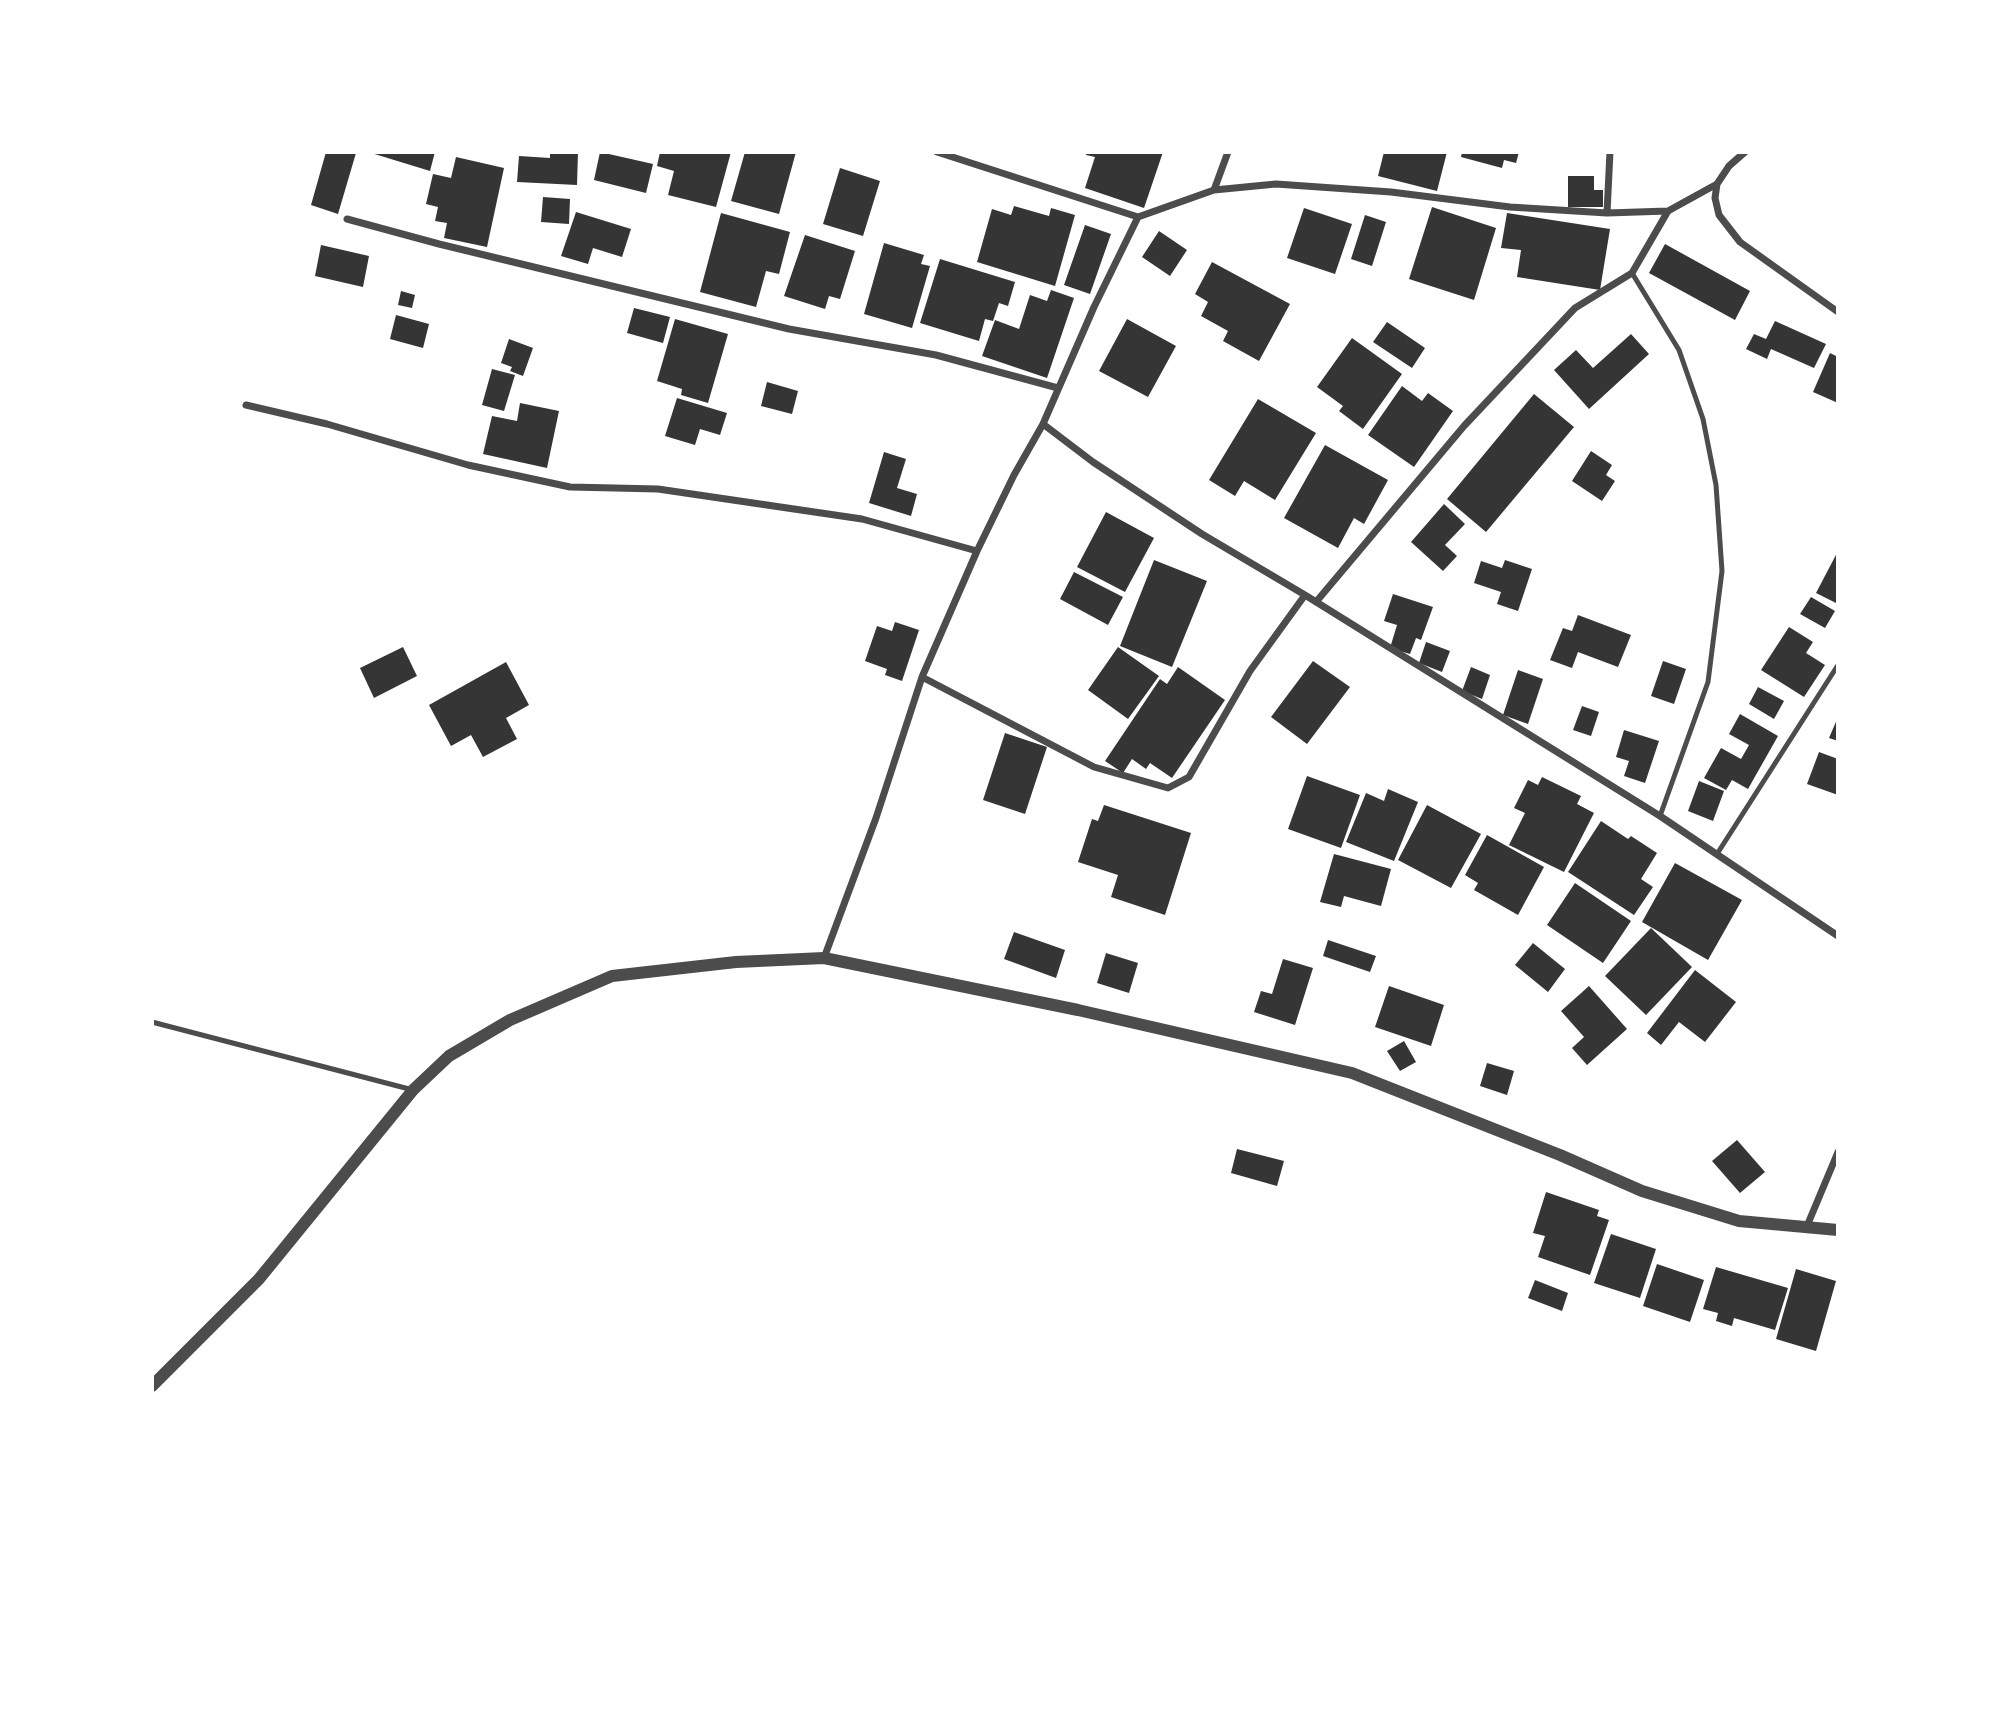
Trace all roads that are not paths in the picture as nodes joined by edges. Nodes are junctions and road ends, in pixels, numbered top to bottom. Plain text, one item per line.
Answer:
1 (937, 152) edge
2 (1227, 152) edge
3 (1610, 152) edge
4 (1745, 152) edge
5 (1717, 184) junction
6 (1214, 190) junction
7 (1668, 211) junction
8 (1607, 214) junction
9 (1138, 217) junction
10 (347, 219) dead end
11 (1632, 273) junction
12 (1838, 312) edge
13 (1058, 388) junction
14 (246, 405) dead end
15 (1044, 424) junction
16 (976, 551) junction
17 (1305, 595) junction
18 (1316, 602) junction
19 (1838, 665) edge
20 (922, 677) junction
21 (1660, 816) junction
22 (1717, 854) junction
23 (1838, 936) edge
24 (824, 958) junction
25 (152, 1022) edge
26 (413, 1090) junction
27 (1838, 1152) edge
28 (1807, 1227) junction
29 (1838, 1230) edge
30 (152, 1386) edge

1 - 9 street
2 - 6 street
3 - 8 street
4 - 5 street
5 - 7 street
5 - 12 street
6 - 8 street
6 - 9 street
7 - 8 street
7 - 11 street
9 - 13 street
10 - 13 street
11 - 18 street
11 - 21 lane
13 - 15 street
14 - 16 street
15 - 16 street
15 - 17 street
16 - 20 street
17 - 18 street
17 - 20 street
18 - 21 street
19 - 22 lane
20 - 24 street
21 - 22 street
22 - 23 street
24 - 26 street
24 - 28 street
25 - 26 lane
26 - 30 street
27 - 28 street
28 - 29 street

